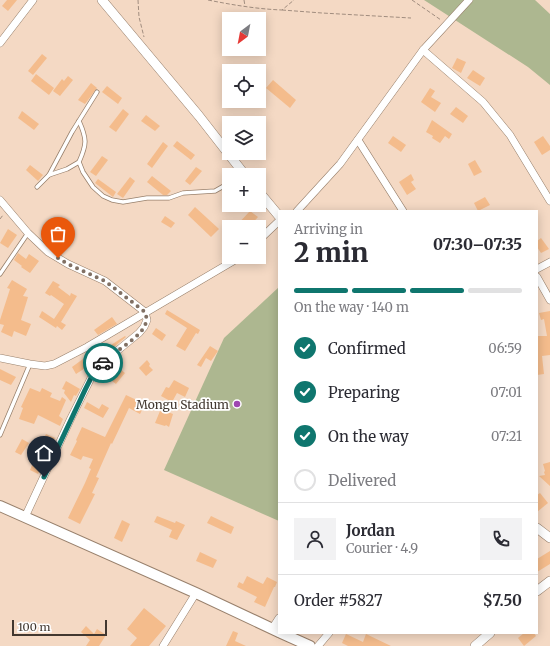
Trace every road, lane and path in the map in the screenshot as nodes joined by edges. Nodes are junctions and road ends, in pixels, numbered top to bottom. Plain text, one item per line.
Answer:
1 (33, 0) edge
2 (102, 0) edge
3 (138, 0) edge
4 (208, 0) edge
5 (244, 0) edge
6 (294, 0) edge
7 (412, 0) edge
8 (469, 0) edge
9 (245, 7) junction
10 (282, 10) junction
11 (411, 18) dead end
12 (448, 24) junction
13 (144, 37) dead end
14 (0, 43) edge
15 (423, 50) junction
16 (98, 92) dead end
17 (79, 121) junction
18 (358, 140) junction
19 (79, 162) junction
20 (240, 168) edge
21 (49, 175) junction
22 (37, 187) dead end
23 (222, 187) edge
24 (0, 200) edge
25 (266, 200) edge
26 (550, 200) edge
27 (298, 210) edge
28 (402, 210) edge
29 (278, 215) edge
30 (278, 222) edge
31 (28, 233) junction
32 (266, 233) edge
33 (550, 262) edge
34 (229, 264) edge
35 (538, 268) edge
36 (0, 274) edge
37 (538, 278) edge
38 (550, 300) edge
39 (145, 312) junction
40 (0, 358) edge
41 (30, 364) junction
42 (0, 435) edge
43 (0, 506) edge
44 (25, 517) junction
45 (538, 529) edge
46 (550, 538) edge
47 (550, 581) edge
48 (538, 590) edge
49 (196, 592) junction
50 (278, 631) edge
51 (284, 634) edge
52 (328, 634) edge
53 (489, 634) edge
54 (163, 646) edge
55 (310, 646) edge
56 (318, 646) edge
57 (476, 646) edge

1 - 14 street
2 - 20 street
3 - 13 path
4 - 9 path
5 - 9 path
6 - 10 path
7 - 12 path
8 - 12 street
9 - 10 path
10 - 11 path
12 - 15 street
15 - 18 street
15 - 26 street
16 - 17 lane
17 - 19 lane
17 - 21 lane
18 - 27 street
18 - 28 street
19 - 21 lane
19 - 23 lane
21 - 22 lane
24 - 31 street
25 - 29 street
30 - 32 street
31 - 36 lane
31 - 39 street
33 - 35 street
34 - 39 street
37 - 38 street
39 - 41 street
39 - 44 street
40 - 41 street
41 - 42 lane
43 - 44 main road
44 - 49 main road
45 - 46 street
47 - 48 street
49 - 50 main road
49 - 54 street
51 - 55 main road
52 - 56 street
53 - 57 street

